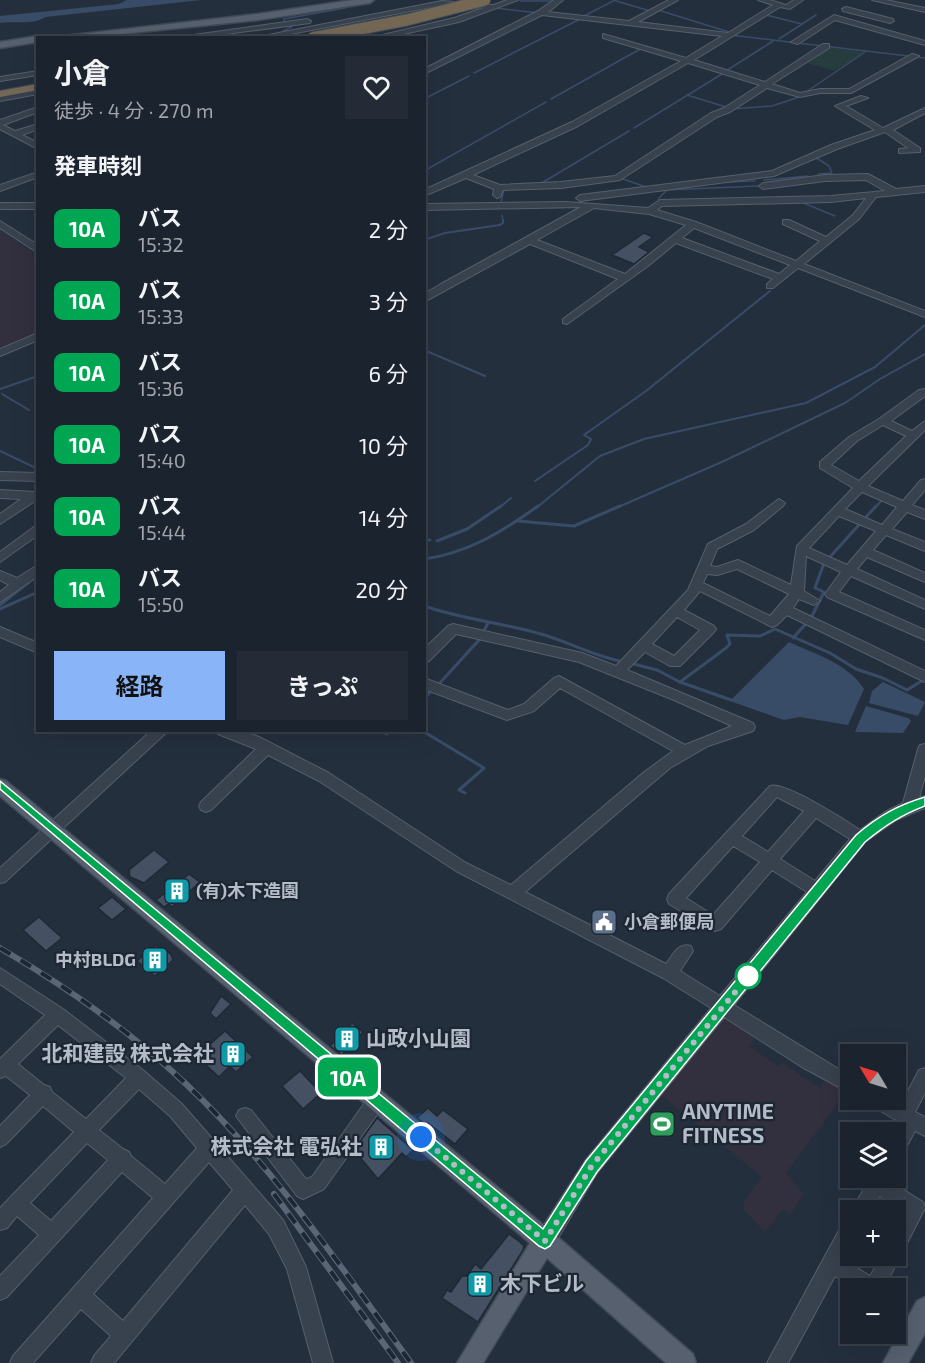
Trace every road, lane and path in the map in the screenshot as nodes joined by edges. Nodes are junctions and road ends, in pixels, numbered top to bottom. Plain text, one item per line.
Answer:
1 (370, 0) edge
2 (485, 0) edge
3 (514, 0) edge
4 (559, 0) edge
5 (674, 0) edge
6 (762, 0) edge
7 (799, 0) edge
8 (876, 0) edge
9 (455, 1) edge
10 (838, 2) dead end
11 (889, 3) junction
12 (496, 4) edge
13 (779, 5) junction
14 (882, 8) dead end
15 (846, 9) junction
16 (925, 10) edge
17 (541, 13) junction
18 (834, 17) junction
19 (878, 18) junction
20 (314, 19) dead end
21 (368, 21) junction
22 (890, 21) dead end
23 (630, 23) junction
24 (864, 26) junction
25 (225, 30) junction
26 (287, 34) edge
27 (730, 34) junction
28 (386, 35) junction
29 (70, 36) edge
30 (188, 36) edge
31 (240, 36) edge
32 (272, 36) edge
33 (323, 36) edge
34 (344, 36) edge
35 (382, 36) edge
36 (36, 39) edge
37 (795, 42) dead end
38 (925, 43) edge
39 (0, 45) edge
40 (826, 46) dead end
41 (920, 56) edge
42 (687, 61) junction
43 (426, 71) edge
44 (36, 73) edge
45 (0, 79) edge
46 (766, 85) junction
47 (36, 86) edge
48 (0, 92) edge
49 (864, 98) dead end
50 (36, 110) edge
51 (925, 110) edge
52 (915, 117) junction
53 (925, 120) edge
54 (0, 124) edge
55 (36, 127) edge
56 (883, 129) junction
57 (15, 134) junction
58 (36, 146) edge
59 (902, 151) dead end
60 (36, 175) edge
61 (465, 175) junction
62 (763, 186) dead end
63 (0, 188) edge
64 (499, 188) junction
65 (925, 189) edge
66 (426, 192) edge
67 (896, 193) junction
68 (872, 196) junction
69 (571, 204) junction
70 (591, 205) junction
71 (0, 206) edge
72 (36, 206) edge
73 (494, 206) junction
74 (426, 207) edge
75 (650, 211) junction
76 (786, 222) dead end
77 (0, 224) edge
78 (693, 224) junction
79 (675, 239) junction
80 (827, 240) junction
81 (531, 241) junction
82 (36, 249) edge
83 (798, 264) junction
84 (625, 278) junction
85 (780, 278) junction
86 (770, 286) dead end
87 (426, 298) edge
88 (925, 314) edge
89 (567, 321) dead end
90 (36, 337) edge
91 (0, 353) edge
92 (925, 393) edge
93 (883, 421) junction
94 (925, 424) edge
95 (912, 435) junction
96 (0, 476) edge
97 (36, 477) edge
98 (924, 486) edge
99 (860, 487) junction
100 (0, 494) edge
101 (35, 496) edge
102 (779, 503) dead end
103 (905, 506) junction
104 (836, 510) junction
105 (925, 515) edge
106 (0, 520) edge
107 (36, 530) edge
108 (884, 530) junction
109 (925, 547) edge
110 (801, 549) junction
111 (865, 551) junction
112 (0, 558) edge
113 (702, 568) junction
114 (36, 570) edge
115 (848, 571) junction
116 (0, 574) edge
117 (925, 578) edge
118 (18, 584) junction
119 (697, 585) junction
120 (797, 593) junction
121 (0, 598) edge
122 (814, 601) dead end
123 (925, 605) edge
124 (784, 609) junction
125 (676, 611) junction
126 (0, 632) edge
127 (925, 635) edge
128 (644, 645) junction
129 (36, 647) edge
130 (426, 656) edge
131 (617, 673) junction
132 (925, 677) edge
133 (432, 686) edge
134 (160, 732) edge
135 (228, 732) edge
136 (267, 747) junction
137 (925, 749) edge
138 (683, 750) junction
139 (0, 786) edge
140 (918, 804) edge
141 (207, 806) dead end
142 (814, 809) junction
143 (51, 830) junction
144 (732, 837) junction
145 (860, 838) junction
146 (770, 861) junction
147 (0, 877) edge
148 (818, 891) junction
149 (512, 894) junction
150 (685, 951) dead end
151 (669, 973) junction
152 (0, 975) edge
153 (723, 1007) junction
154 (57, 1014) junction
155 (3, 1068) edge
156 (925, 1076) edge
157 (138, 1077) junction
158 (840, 1079) edge
159 (44, 1093) junction
160 (377, 1100) junction
161 (896, 1110) edge
162 (245, 1116) dead end
163 (914, 1120) edge
164 (88, 1130) junction
165 (906, 1133) edge
166 (0, 1138) edge
167 (209, 1148) junction
168 (123, 1158) junction
169 (888, 1188) edge
170 (245, 1190) junction
171 (167, 1197) junction
172 (904, 1200) edge
173 (906, 1201) edge
174 (17, 1204) junction
175 (0, 1221) edge
176 (906, 1228) edge
177 (52, 1234) junction
178 (545, 1241) junction
179 (840, 1248) edge
180 (832, 1263) junction
181 (856, 1278) edge
182 (0, 1290) edge
183 (80, 1295) junction
184 (925, 1309) edge
185 (124, 1335) junction
186 (20, 1363) edge
187 (100, 1363) edge
188 (323, 1363) edge
189 (469, 1363) edge
190 (684, 1363) edge
191 (777, 1363) edge
192 (895, 1363) edge

1 - 29 main road
2 - 33 highway, bridge
3 - 12 street
4 - 17 street
5 - 23 street
6 - 13 street
7 - 13 street
8 - 11 street
9 - 12 street
9 - 21 street
10 - 15 street
11 - 14 street
11 - 16 street
12 - 28 street
12 - 34 highway, bridge
13 - 27 street
15 - 18 street
15 - 19 street
17 - 23 street
17 - 43 street
18 - 24 street
18 - 37 street
19 - 22 street
19 - 24 street
20 - 25 street
21 - 26 street
21 - 28 street
23 - 27 street
23 - 42 street
24 - 38 street
25 - 30 street
25 - 31 street
26 - 32 street
27 - 42 street
28 - 35 street
36 - 39 main road
40 - 46 street
41 - 46 street
42 - 46 street
42 - 61 street
44 - 45 street
46 - 64 street
47 - 48 highway
49 - 56 street
50 - 54 street
51 - 52 street
52 - 53 street
52 - 56 street
54 - 57 street
55 - 57 street
56 - 59 street
56 - 69 street
57 - 58 street
60 - 63 street
61 - 64 street
61 - 66 street
62 - 67 street
64 - 73 street
65 - 67 street
67 - 68 street
68 - 75 street
68 - 80 street
69 - 70 street
69 - 73 street
70 - 75 street
70 - 81 street
71 - 72 street
73 - 74 street
75 - 78 street
76 - 80 street
77 - 82 street
78 - 79 street
78 - 83 street
79 - 84 street
79 - 85 street
80 - 83 street
81 - 84 street
81 - 87 street
83 - 85 street
83 - 88 street
84 - 89 street
85 - 86 street
90 - 91 street
92 - 93 street
93 - 95 street
93 - 99 street
94 - 95 street
95 - 99 street
96 - 97 street
98 - 103 street
99 - 103 street
99 - 104 street
100 - 101 street
101 - 106 street
102 - 113 street
103 - 105 street
103 - 108 street
104 - 108 street
104 - 110 street
107 - 112 street
108 - 109 street
108 - 111 street
110 - 115 street
110 - 120 street
111 - 115 street
111 - 117 street
113 - 119 street
113 - 120 street
114 - 118 street
115 - 123 street
115 - 127 street
116 - 118 street
118 - 121 street
119 - 124 street
119 - 125 street
120 - 122 street
120 - 124 street
124 - 132 street
125 - 128 street
125 - 128 street
126 - 129 street
128 - 131 street
130 - 131 street
131 - 138 street
133 - 138 street
134 - 143 street
135 - 136 street
136 - 141 street
136 - 149 street
137 - 140 street
138 - 149 street
139 - 143 main road
140 - 145 street
142 - 144 street
142 - 145 street
142 - 146 street
143 - 147 street
143 - 160 main road
144 - 146 street
144 - 146 street
145 - 148 street
146 - 148 street
148 - 153 street
149 - 151 street
150 - 151 street
151 - 153 street
152 - 154 street
153 - 158 street
153 - 178 street
154 - 155 street
154 - 157 street
155 - 159 street
156 - 163 street
157 - 164 street
157 - 167 street
159 - 164 street
159 - 166 street
160 - 162 street
160 - 178 main road
161 - 163 street
163 - 165 street
164 - 168 street
164 - 174 street
167 - 170 street
167 - 171 street
168 - 171 street
168 - 177 street
169 - 172 street
170 - 185 street
170 - 188 street
171 - 183 street
173 - 176 street
174 - 175 street
174 - 177 street
177 - 182 street
178 - 189 main road
178 - 190 main road
179 - 180 street
180 - 181 street
180 - 191 street
183 - 185 street
183 - 186 street
184 - 192 main road
185 - 187 street

